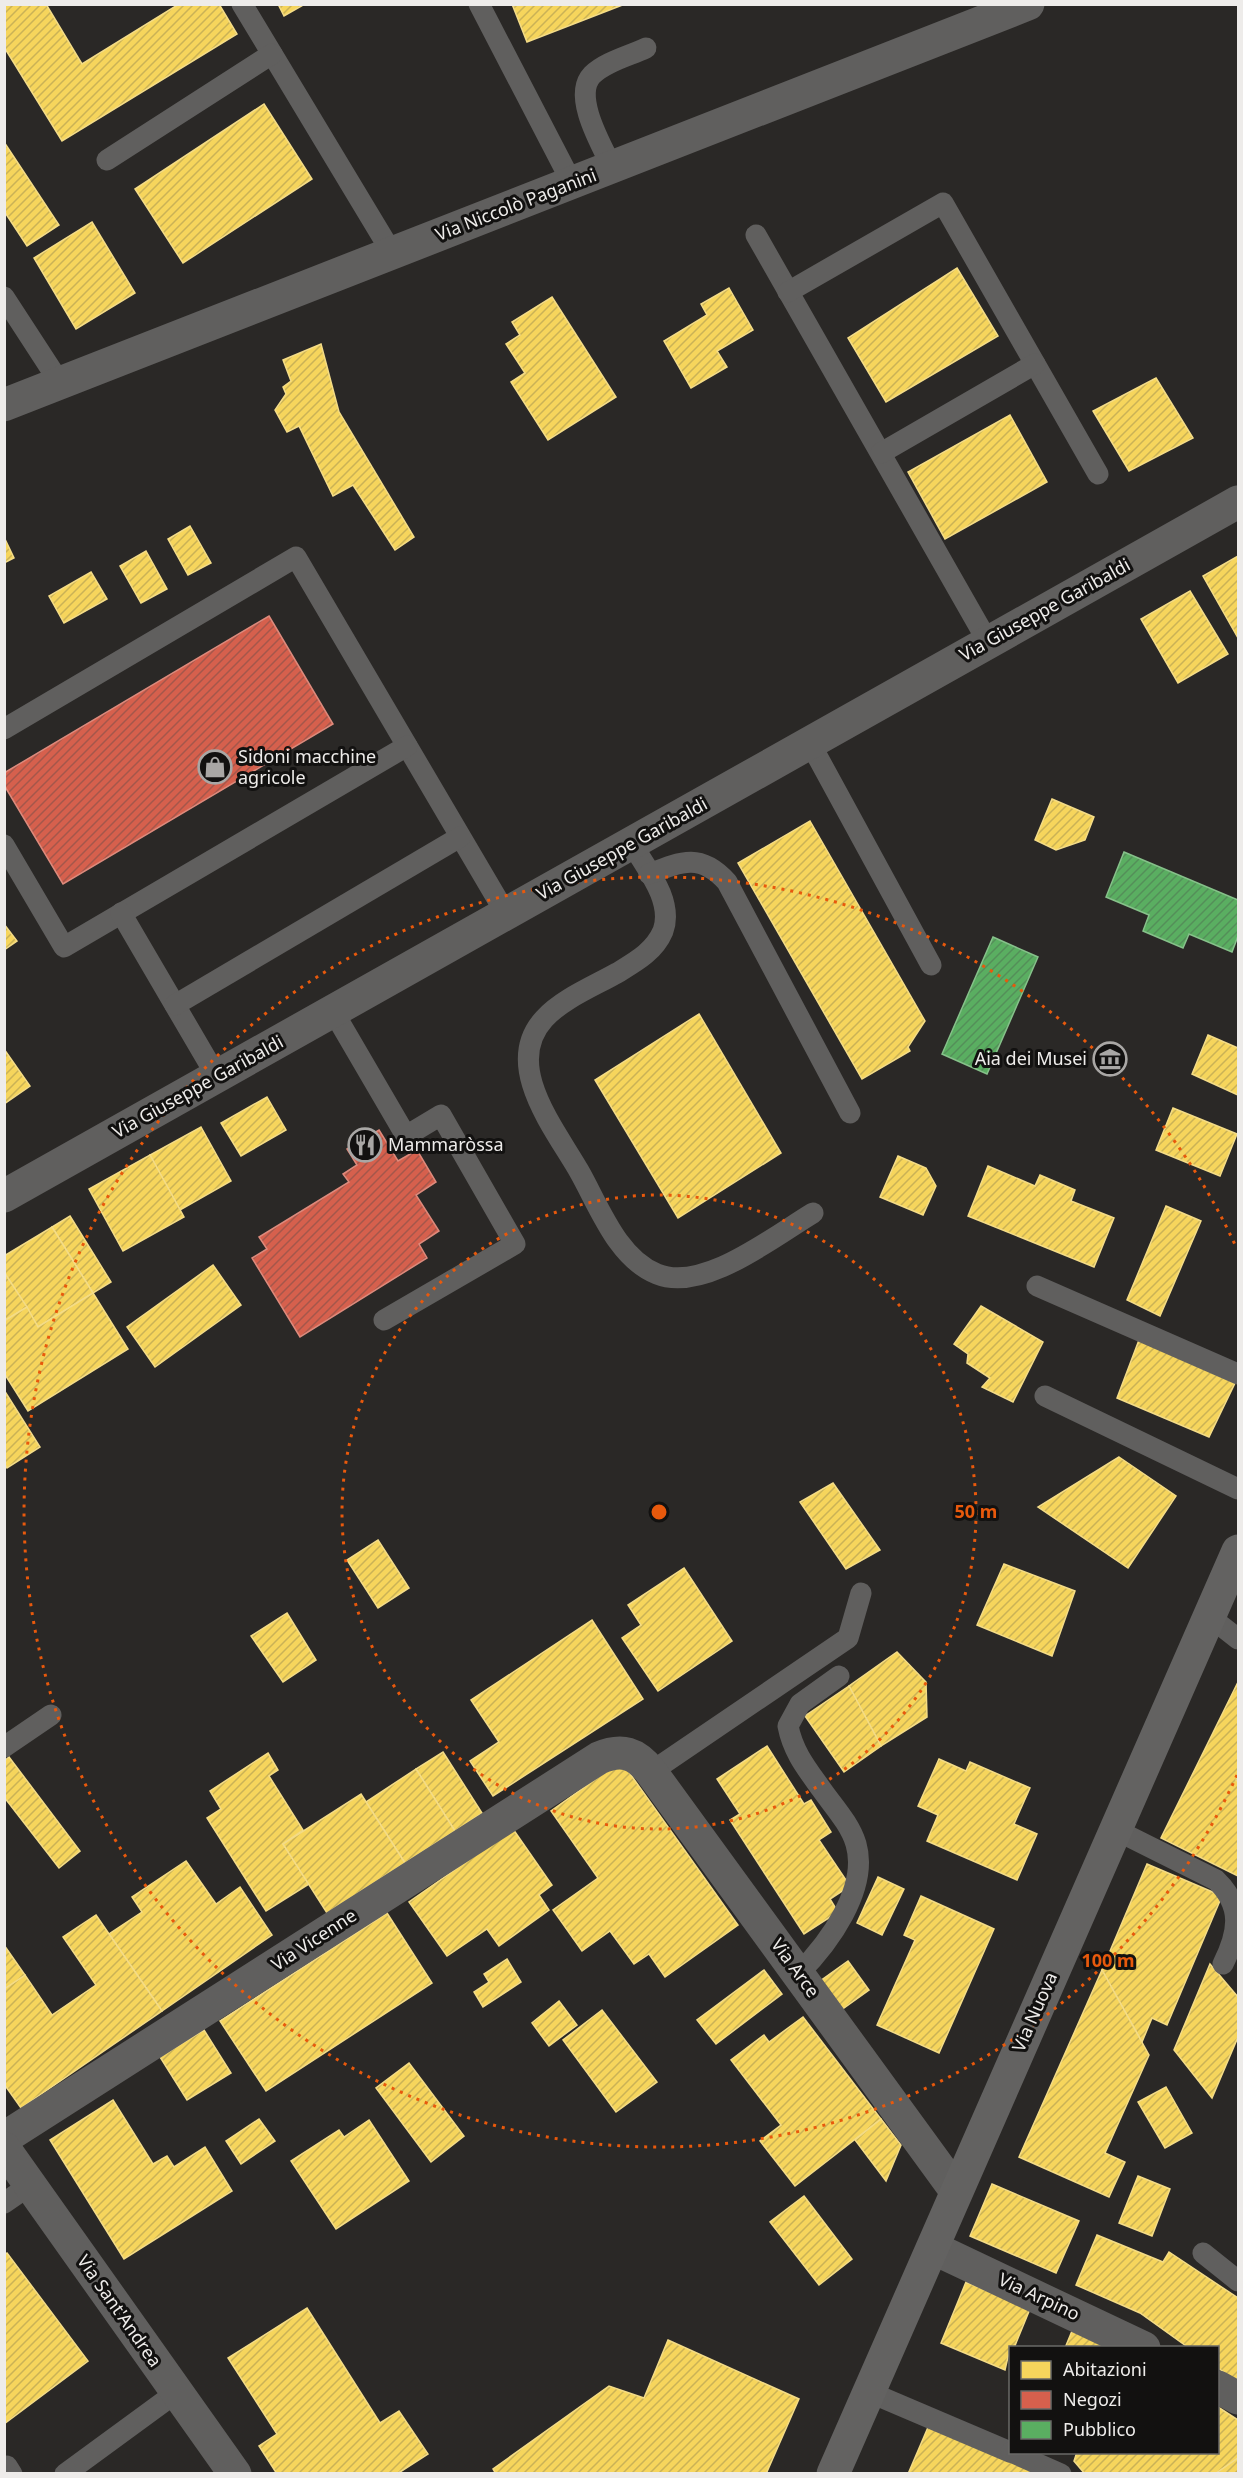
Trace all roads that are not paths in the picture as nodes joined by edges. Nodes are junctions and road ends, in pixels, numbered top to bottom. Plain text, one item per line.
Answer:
1 (242, 4) edge
2 (479, 4) edge
3 (1028, 4) edge
4 (646, 48) dead end
5 (272, 54) junction
6 (108, 160) dead end
7 (612, 167) junction
8 (572, 183) junction
9 (756, 235) dead end
10 (392, 253) junction
11 (788, 292) junction
12 (4, 297) edge
13 (1035, 364) junction
14 (60, 383) junction
15 (4, 405) edge
16 (880, 453) junction
17 (1098, 474) dead end
18 (1239, 502) edge
19 (988, 642) junction
20 (4, 729) edge
21 (810, 743) junction
22 (407, 746) junction
23 (460, 837) junction
24 (632, 844) junction
25 (4, 845) edge
26 (649, 874) junction
27 (121, 914) junction
28 (506, 915) junction
29 (932, 965) dead end
30 (175, 1005) junction
31 (333, 1011) junction
32 (216, 1077) junction
33 (850, 1113) dead end
34 (4, 1196) edge
35 (813, 1214) dead end
36 (1037, 1286) dead end
37 (384, 1320) dead end
38 (1239, 1374) edge
39 (1045, 1396) dead end
40 (1239, 1489) edge
41 (1239, 1551) edge
42 (861, 1593) dead end
43 (1210, 1617) junction
44 (1239, 1639) edge
45 (839, 1676) dead end
46 (51, 1715) dead end
47 (4, 1747) edge
48 (638, 1762) junction
49 (1116, 1830) junction
50 (1223, 1964) dead end
51 (799, 1973) junction
52 (4, 2138) edge
53 (4, 2148) edge
54 (956, 2191) junction
55 (17, 2194) edge
56 (933, 2248) junction
57 (1203, 2253) dead end
58 (1239, 2281) edge
59 (1140, 2346) edge
60 (1219, 2388) edge
61 (177, 2392) junction
62 (869, 2392) junction
63 (1239, 2398) edge
64 (1009, 2451) edge
65 (1015, 2454) edge
66 (4, 2468) edge
67 (12, 2474) edge
68 (65, 2474) edge
69 (235, 2474) edge
70 (833, 2474) edge
71 (1060, 2474) edge

1 - 5 lane
2 - 8 lane
3 - 7 street, Via Niccolò Paganini
4 - 7 lane
5 - 6 lane
5 - 10 lane
7 - 8 street, Via Niccolò Paganini
8 - 10 street, Via Niccolò Paganini
9 - 11 lane
10 - 14 street, Via Niccolò Paganini
11 - 13 lane
11 - 16 lane
12 - 14 lane
13 - 16 lane
13 - 17 lane
14 - 15 street, Via Niccolò Paganini
16 - 19 lane
18 - 19 street, Via Giuseppe Garibaldi
19 - 21 street, Via Giuseppe Garibaldi
20 - 22 lane
21 - 24 street, Via Giuseppe Garibaldi
21 - 29 lane
22 - 23 lane
22 - 27 lane
23 - 28 lane
23 - 30 lane
24 - 26 lane
24 - 28 street, Via Giuseppe Garibaldi
25 - 27 lane
26 - 33 lane
26 - 35 lane
27 - 30 lane
28 - 31 street, Via Giuseppe Garibaldi
30 - 32 lane
31 - 32 street, Via Giuseppe Garibaldi
31 - 37 lane
32 - 34 street, Via Giuseppe Garibaldi
36 - 38 lane
39 - 40 lane
41 - 43 main road, Via Nuova
42 - 48 lane
43 - 44 lane
43 - 49 main road, Via Nuova
45 - 51 lane
46 - 47 lane
48 - 51 street, Via Arce
48 - 52 street, Via Vicenne
49 - 50 lane
49 - 54 main road, Via Nuova
51 - 54 street, Via Arce
53 - 55 street, Via Sant'Andrea
54 - 56 main road, Via Nuova
55 - 61 street, Via Sant'Andrea
56 - 59 street, Via Arpino
56 - 62 main road, Via Nuova
57 - 58 lane
60 - 63 street
61 - 68 lane
61 - 69 street, Via Sant'Andrea
62 - 64 lane
62 - 70 main road, Via Nuova
65 - 71 lane
66 - 67 lane

